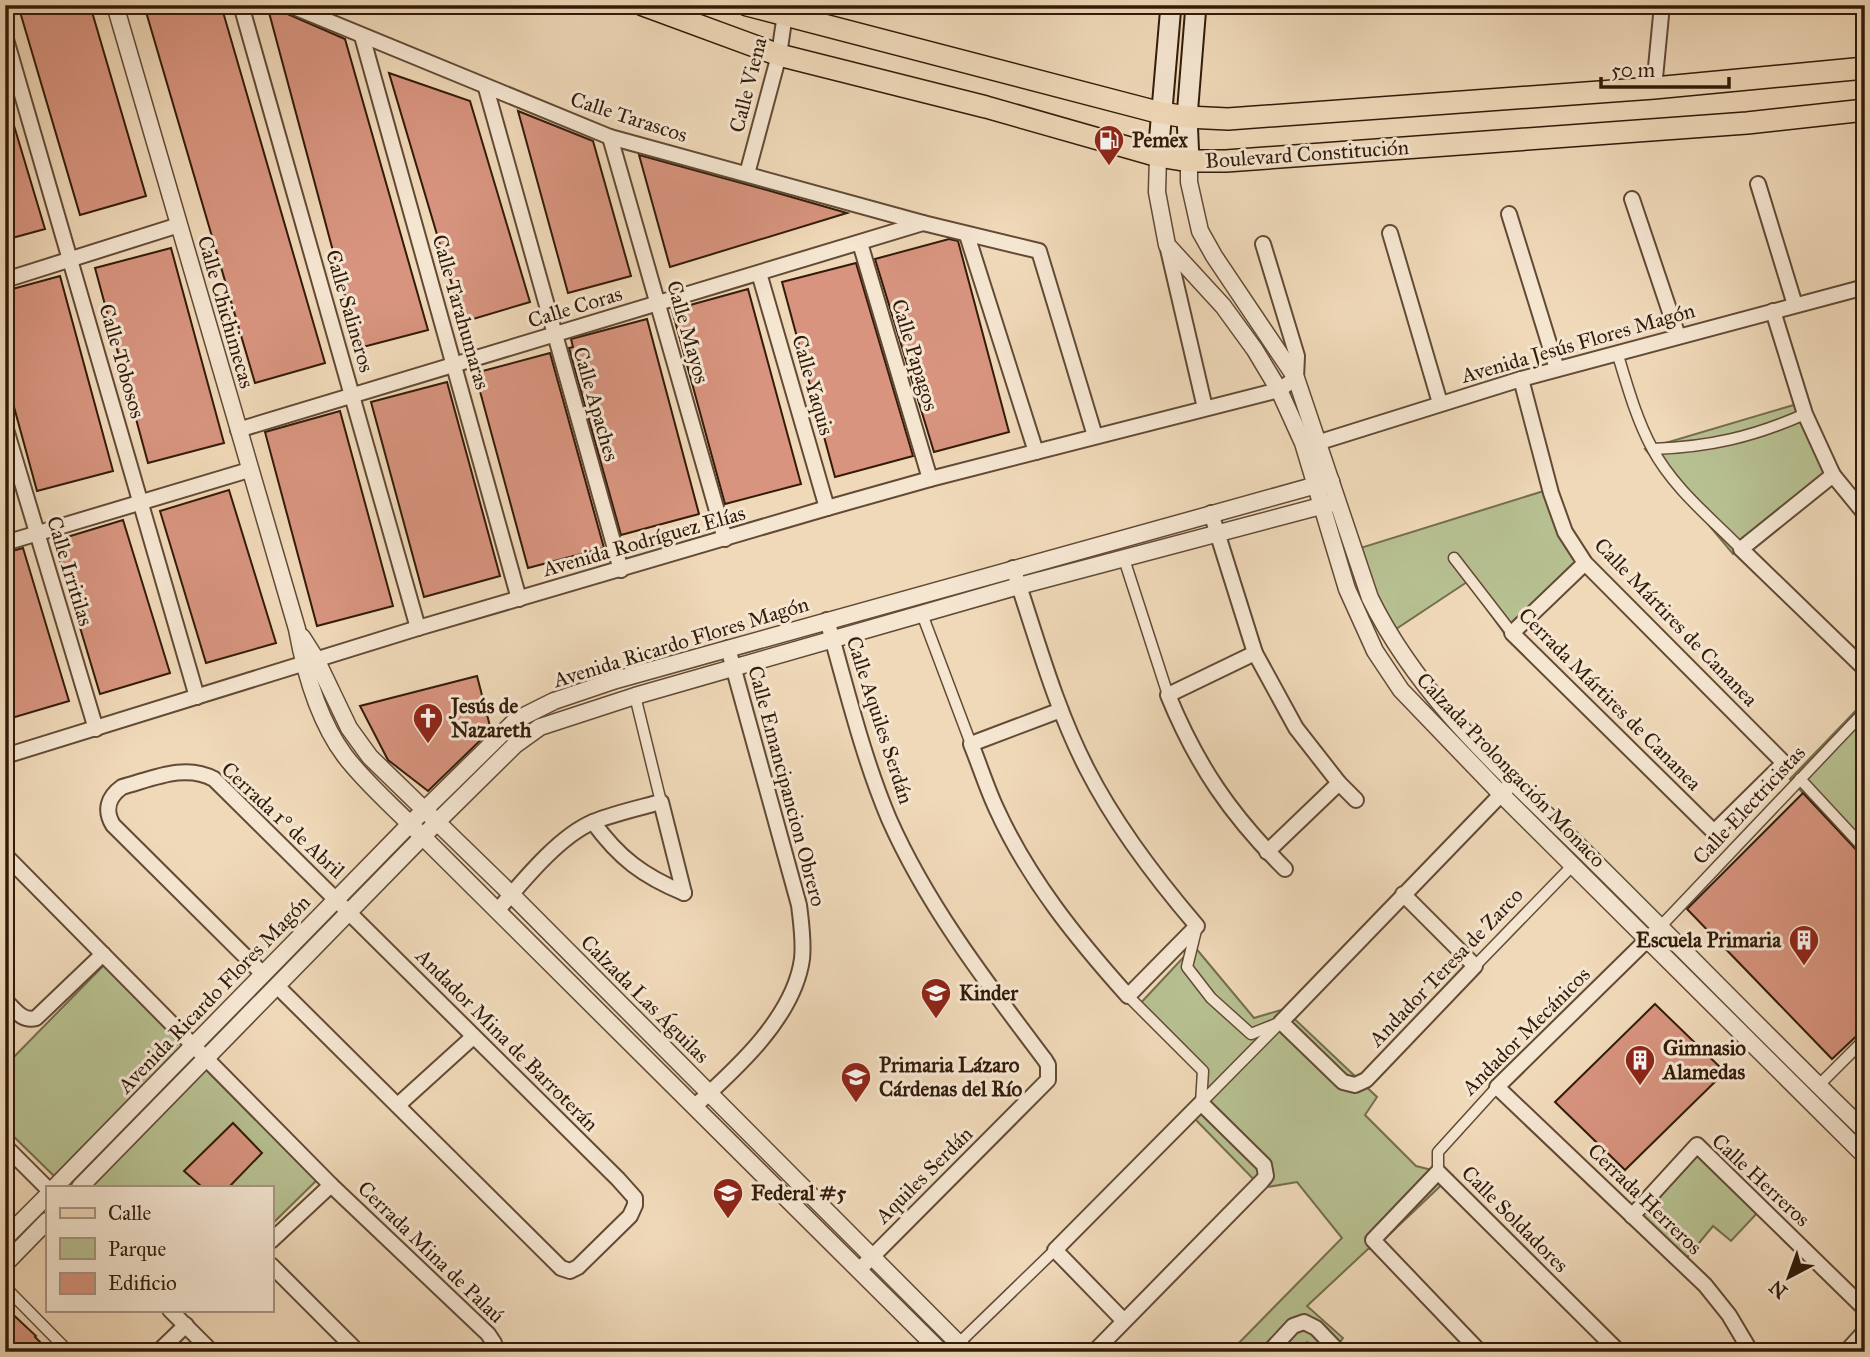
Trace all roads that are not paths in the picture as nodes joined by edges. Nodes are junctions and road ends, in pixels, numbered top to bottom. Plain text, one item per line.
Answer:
1 (115, 5) edge
2 (241, 5) edge
3 (289, 5) edge
4 (643, 5) edge
5 (747, 5) edge
6 (1171, 5) edge
7 (1196, 5) edge
8 (1662, 5) edge
9 (786, 11) edge
10 (5, 36) edge
11 (362, 36) junction
12 (779, 55) junction
13 (1865, 68) edge
14 (486, 88) junction
15 (1654, 88) junction
16 (1864, 105) edge
17 (1161, 113) junction
18 (1187, 117) junction
19 (610, 137) junction
20 (1158, 156) junction
21 (1189, 161) junction
22 (747, 174) junction
23 (1758, 184) dead end
24 (1632, 200) dead end
25 (1509, 214) dead end
26 (923, 223) junction
27 (179, 225) junction
28 (1390, 233) dead end
29 (967, 235) junction
30 (860, 243) junction
31 (1263, 244) dead end
32 (1167, 245) junction
33 (71, 260) junction
34 (758, 273) junction
35 (5, 280) edge
36 (1865, 286) edge
37 (659, 303) junction
38 (1794, 305) junction
39 (1773, 311) junction
40 (555, 335) junction
41 (1678, 336) junction
42 (1617, 352) junction
43 (454, 365) junction
44 (1557, 369) junction
45 (1296, 378) junction
46 (1521, 379) junction
47 (1279, 390) junction
48 (352, 396) junction
49 (1440, 404) junction
50 (1205, 408) junction
51 (1805, 414) junction
52 (5, 426) edge
53 (238, 430) junction
54 (1095, 436) junction
55 (1312, 443) junction
56 (1653, 449) junction
57 (1036, 452) junction
58 (249, 470) junction
59 (1833, 475) junction
60 (930, 479) junction
61 (1324, 483) junction
62 (141, 503) junction
63 (1329, 504) junction
64 (827, 508) junction
65 (1210, 513) junction
66 (1865, 514) edge
67 (37, 534) junction
68 (1216, 534) junction
69 (725, 539) junction
70 (5, 543) edge
71 (1741, 549) junction
72 (1454, 558) dead end
73 (1124, 559) junction
74 (1585, 563) junction
75 (1013, 568) junction
76 (621, 570) junction
77 (1019, 586) junction
78 (519, 599) junction
79 (922, 614) junction
80 (827, 620) junction
81 (418, 628) junction
82 (1512, 633) junction
83 (832, 640) junction
84 (728, 648) junction
85 (1255, 653) junction
86 (309, 661) junction
87 (734, 668) junction
88 (1865, 669) edge
89 (1168, 695) junction
90 (635, 696) junction
91 (197, 697) junction
92 (1060, 710) junction
93 (1865, 711) edge
94 (96, 729) junction
95 (971, 744) junction
96 (5, 756) edge
97 (1800, 779) junction
98 (1514, 781) junction
99 (1339, 783) junction
100 (1501, 794) junction
101 (1356, 800) dead end
102 (661, 802) junction
103 (424, 810) junction
104 (437, 822) junction
105 (593, 822) junction
106 (410, 824) junction
107 (1714, 832) joint
108 (423, 837) junction
109 (1865, 849) edge
110 (1268, 852) junction
111 (5, 855) edge
112 (1573, 865) junction
113 (1285, 869) dead end
114 (511, 894) junction
115 (1403, 894) junction
116 (336, 899) junction
117 (498, 910) junction
118 (350, 912) junction
119 (1197, 926) junction
120 (1660, 927) junction
121 (1647, 940) junction
122 (103, 954) junction
123 (1475, 966) junction
124 (263, 974) junction
125 (277, 986) junction
126 (1128, 996) junction
127 (5, 1000) edge
128 (1281, 1022) junction
129 (472, 1037) junction
130 (1865, 1040) edge
131 (194, 1045) junction
132 (206, 1058) junction
133 (1048, 1080) joint
134 (1818, 1086) junction
135 (1497, 1087) junction
136 (709, 1093) junction
137 (1201, 1103) junction
138 (398, 1105) junction
139 (695, 1106) junction
140 (1865, 1131) edge
141 (5, 1146) edge
142 (1865, 1156) edge
143 (1438, 1172) junction
144 (331, 1185) junction
145 (56, 1186) edge
146 (81, 1186) edge
147 (46, 1187) edge
148 (46, 1197) edge
149 (1632, 1216) junction
150 (46, 1222) edge
151 (5, 1238) edge
152 (273, 1239) edge
153 (1055, 1250) junction
154 (872, 1257) junction
155 (5, 1264) edge
156 (273, 1267) edge
157 (859, 1270) junction
158 (5, 1287) edge
159 (1865, 1309) edge
160 (172, 1312) edge
161 (1124, 1321) junction
162 (186, 1325) junction
163 (1865, 1331) edge
164 (963, 1348) edge
165 (69, 1352) edge
166 (158, 1352) edge
167 (212, 1352) edge
168 (358, 1352) edge
169 (493, 1352) edge
170 (941, 1352) edge
171 (1094, 1352) edge
172 (1269, 1352) edge
173 (1339, 1352) edge
174 (1480, 1352) edge
175 (1619, 1352) edge
176 (1751, 1352) edge
177 (1846, 1352) edge

1 - 27 street, Calle Chichimecas
2 - 48 street, Calle Salineros
3 - 11 street, Calle Tarascos
4 - 12 main road, Boulevard Constitución
5 - 9 main road, Boulevard Constitución
6 - 17 main road
7 - 18 main road
8 - 15 street
9 - 12 street, Calle Viena
9 - 17 main road, Boulevard Constitución
10 - 33 street, Calle Tobosos
11 - 14 street, Calle Tarascos
11 - 43 street, Calle Tarahumaras
12 - 20 main road, Boulevard Constitución
12 - 22 street, Calle Viena
13 - 15 main road, Boulevard Constitución
14 - 19 street, Calle Tarascos
14 - 40 street, Calle Apaches
15 - 18 main road, Boulevard Constitución
16 - 21 main road, Boulevard Constitución
17 - 18 main road, Boulevard Constitución
17 - 20 main road
18 - 21 main road
19 - 22 street, Calle Tarascos
19 - 37 street, Calle Mayos
20 - 21 main road, Boulevard Constitución
20 - 32 street
21 - 45 street, Calzada Prolongación Monaco
22 - 26 street, Calle Tarascos
23 - 38 street
24 - 41 street
25 - 44 street
26 - 29 street, Calle Tarascos
26 - 30 street, Calle Coras
27 - 33 street
27 - 53 street, Calle Chichimecas
28 - 49 street
29 - 54 street, Calle Tarascos
29 - 57 street
30 - 34 street, Calle Coras
30 - 60 street, Calle Papagos
31 - 45 street
32 - 47 street, Calzada Prolongación Monaco
32 - 50 street
33 - 35 street
33 - 62 street, Calle Tobosos
34 - 37 street, Calle Coras
34 - 64 street, Calle Yaquis
36 - 38 street, Avenida Jesús Flores Magón
37 - 40 street, Calle Coras
37 - 69 street, Calle Mayos
38 - 39 street, Avenida Jesús Flores Magón
39 - 41 street, Avenida Jesús Flores Magón
39 - 51 street
40 - 43 street, Calle Coras
40 - 76 street, Calle Apaches
41 - 42 street, Avenida Jesús Flores Magón
42 - 44 street, Avenida Jesús Flores Magón
42 - 56 street
43 - 48 street, Calle Coras
43 - 78 street, Calle Tarahumaras
44 - 46 street, Avenida Jesús Flores Magón
45 - 47 street, Avenida Rodríguez Elías
45 - 55 street, Calzada Prolongación Monaco
46 - 49 street, Avenida Jesús Flores Magón
46 - 74 street, Calle Mártires de Cananea
47 - 50 street, Avenida Rodríguez Elías
47 - 55 street, Calzada Prolongación Monaco
48 - 53 street, Calle Coras
48 - 81 street, Calle Salineros
49 - 55 street, Avenida Jesús Flores Magón
50 - 54 street, Avenida Rodríguez Elías
51 - 56 street
51 - 59 street
52 - 67 street, Calle Irritilas
53 - 58 street, Calle Chichimecas
54 - 57 street, Avenida Rodríguez Elías
55 - 61 street, Calzada Prolongación Monaco
56 - 71 street
57 - 60 street, Avenida Rodríguez Elías
58 - 62 street
58 - 86 street, Calle Chichimecas
59 - 66 street
59 - 71 street
60 - 64 street, Avenida Rodríguez Elías
61 - 63 street, Calzada Prolongación Monaco
61 - 65 street, Avenida Ricardo Flores Magón
62 - 67 street
62 - 91 street, Calle Tobosos
63 - 68 street, Avenida Ricardo Flores Magón
63 - 98 street, Calzada Prolongación Monaco
63 - 100 street, Calzada Prolongación Monaco
64 - 69 street, Avenida Rodríguez Elías
65 - 68 street
65 - 75 street, Avenida Ricardo Flores Magón
67 - 70 street
67 - 94 street, Calle Irritilas
68 - 73 street, Avenida Ricardo Flores Magón
68 - 85 street
69 - 76 street, Avenida Rodríguez Elías
71 - 88 street
72 - 82 street, Cerrada Mártires de Cananea
73 - 77 street, Avenida Ricardo Flores Magón
73 - 89 street
74 - 82 street
74 - 107 street, Calle Mártires de Cananea
75 - 77 street
75 - 80 street, Avenida Ricardo Flores Magón
76 - 78 street, Avenida Rodríguez Elías
77 - 79 street, Avenida Ricardo Flores Magón
77 - 92 street
78 - 81 street, Avenida Rodríguez Elías
79 - 83 street, Avenida Ricardo Flores Magón
79 - 95 street
80 - 83 street, Calle Aquiles Serdán
80 - 84 street, Avenida Ricardo Flores Magón
81 - 86 street, Avenida Rodríguez Elías
82 - 107 street, Cerrada Mártires de Cananea
83 - 87 street, Avenida Ricardo Flores Magón
83 - 133 street, Calle Aquiles Serdán
84 - 87 street, Calle Emancipancion Obrero
84 - 103 street, Avenida Ricardo Flores Magón
85 - 89 street
85 - 99 street
86 - 91 street, Avenida Rodríguez Elías
86 - 103 street, Calzada Las Águilas
86 - 106 street, Calzada Las Águilas
87 - 90 street, Avenida Ricardo Flores Magón
87 - 136 street, Calle Emancipancion Obrero
89 - 110 street
90 - 102 street
90 - 104 street, Avenida Ricardo Flores Magón
91 - 94 street, Avenida Rodríguez Elías
92 - 95 street
92 - 119 street
93 - 97 street, Calle Electricistas
94 - 96 street, Avenida Rodríguez Elías
95 - 126 street
97 - 109 street
97 - 120 street, Calle Electricistas
98 - 100 street
98 - 120 street, Calzada Prolongación Monaco
99 - 101 street
99 - 110 street
100 - 112 street, Calzada Prolongación Monaco
100 - 115 street
102 - 105 street
102 - 105 street
103 - 104 street, Calzada Las Águilas
103 - 106 street, Avenida Ricardo Flores Magón
104 - 108 street, Avenida Ricardo Flores Magón
104 - 114 street, Calzada Las Águilas
105 - 114 street
106 - 108 street, Calzada Las Águilas
106 - 116 street, Avenida Ricardo Flores Magón
108 - 117 street, Calzada Las Águilas
108 - 118 street, Avenida Ricardo Flores Magón
110 - 113 street
111 - 122 street, Cerrada Mina de Palaú
112 - 121 street, Calzada Prolongación Monaco
112 - 123 street, Andador Teresa de Zarco
114 - 117 street
114 - 136 street, Calzada Las Águilas
115 - 123 street
115 - 128 street
116 - 118 street, Andador Mina de Barroterán
116 - 124 street, Avenida Ricardo Flores Magón
116 - 124 street, Cerrada 1° de Abril
117 - 139 street, Calzada Las Águilas
118 - 125 street, Avenida Ricardo Flores Magón
118 - 129 street, Andador Mina de Barroterán
119 - 126 street
119 - 128 street
120 - 121 street, Andador Mecánicos
120 - 134 street, Calzada Prolongación Monaco
121 - 135 street, Andador Mecánicos
121 - 142 street, Calzada Prolongación Monaco
122 - 127 street
122 - 131 street, Cerrada Mina de Palaú
123 - 128 street, Andador Teresa de Zarco
124 - 131 street, Avenida Ricardo Flores Magón
125 - 132 street, Avenida Ricardo Flores Magón
125 - 138 street
126 - 137 street
128 - 137 street
129 - 138 street
129 - 138 street, Andador Mina de Barroterán
130 - 134 street
131 - 132 street, Cerrada Mina de Palaú
131 - 145 street, Avenida Ricardo Flores Magón
132 - 144 street, Cerrada Mina de Palaú
132 - 146 street, Avenida Ricardo Flores Magón
133 - 154 street, Aquiles Serdán
134 - 140 street, Calzada Prolongación Monaco
135 - 143 street, Andador Mecánicos
135 - 149 street, Cerrada Herreros
136 - 139 street, Calle Emancipancion Obrero
136 - 154 street, Calzada Las Águilas
137 - 153 street
137 - 161 street
139 - 157 street, Calzada Las Águilas
141 - 147 street
143 - 174 street, Calle Soldadores
143 - 175 street, Calle Soldadores
144 - 152 street, Cerrada Mina de Palaú
144 - 169 street, Cerrada Mina de Palaú
148 - 151 street
149 - 159 street, Calle Herreros
149 - 176 street, Cerrada Herreros
150 - 155 street
153 - 161 street
153 - 164 street
154 - 157 street, Aquiles Serdán
154 - 164 street, Calzada Las Águilas
156 - 168 street
157 - 170 street, Calzada Las Águilas
158 - 165 street
160 - 162 street
161 - 171 street
162 - 166 street
162 - 167 street
163 - 177 street
172 - 173 street

